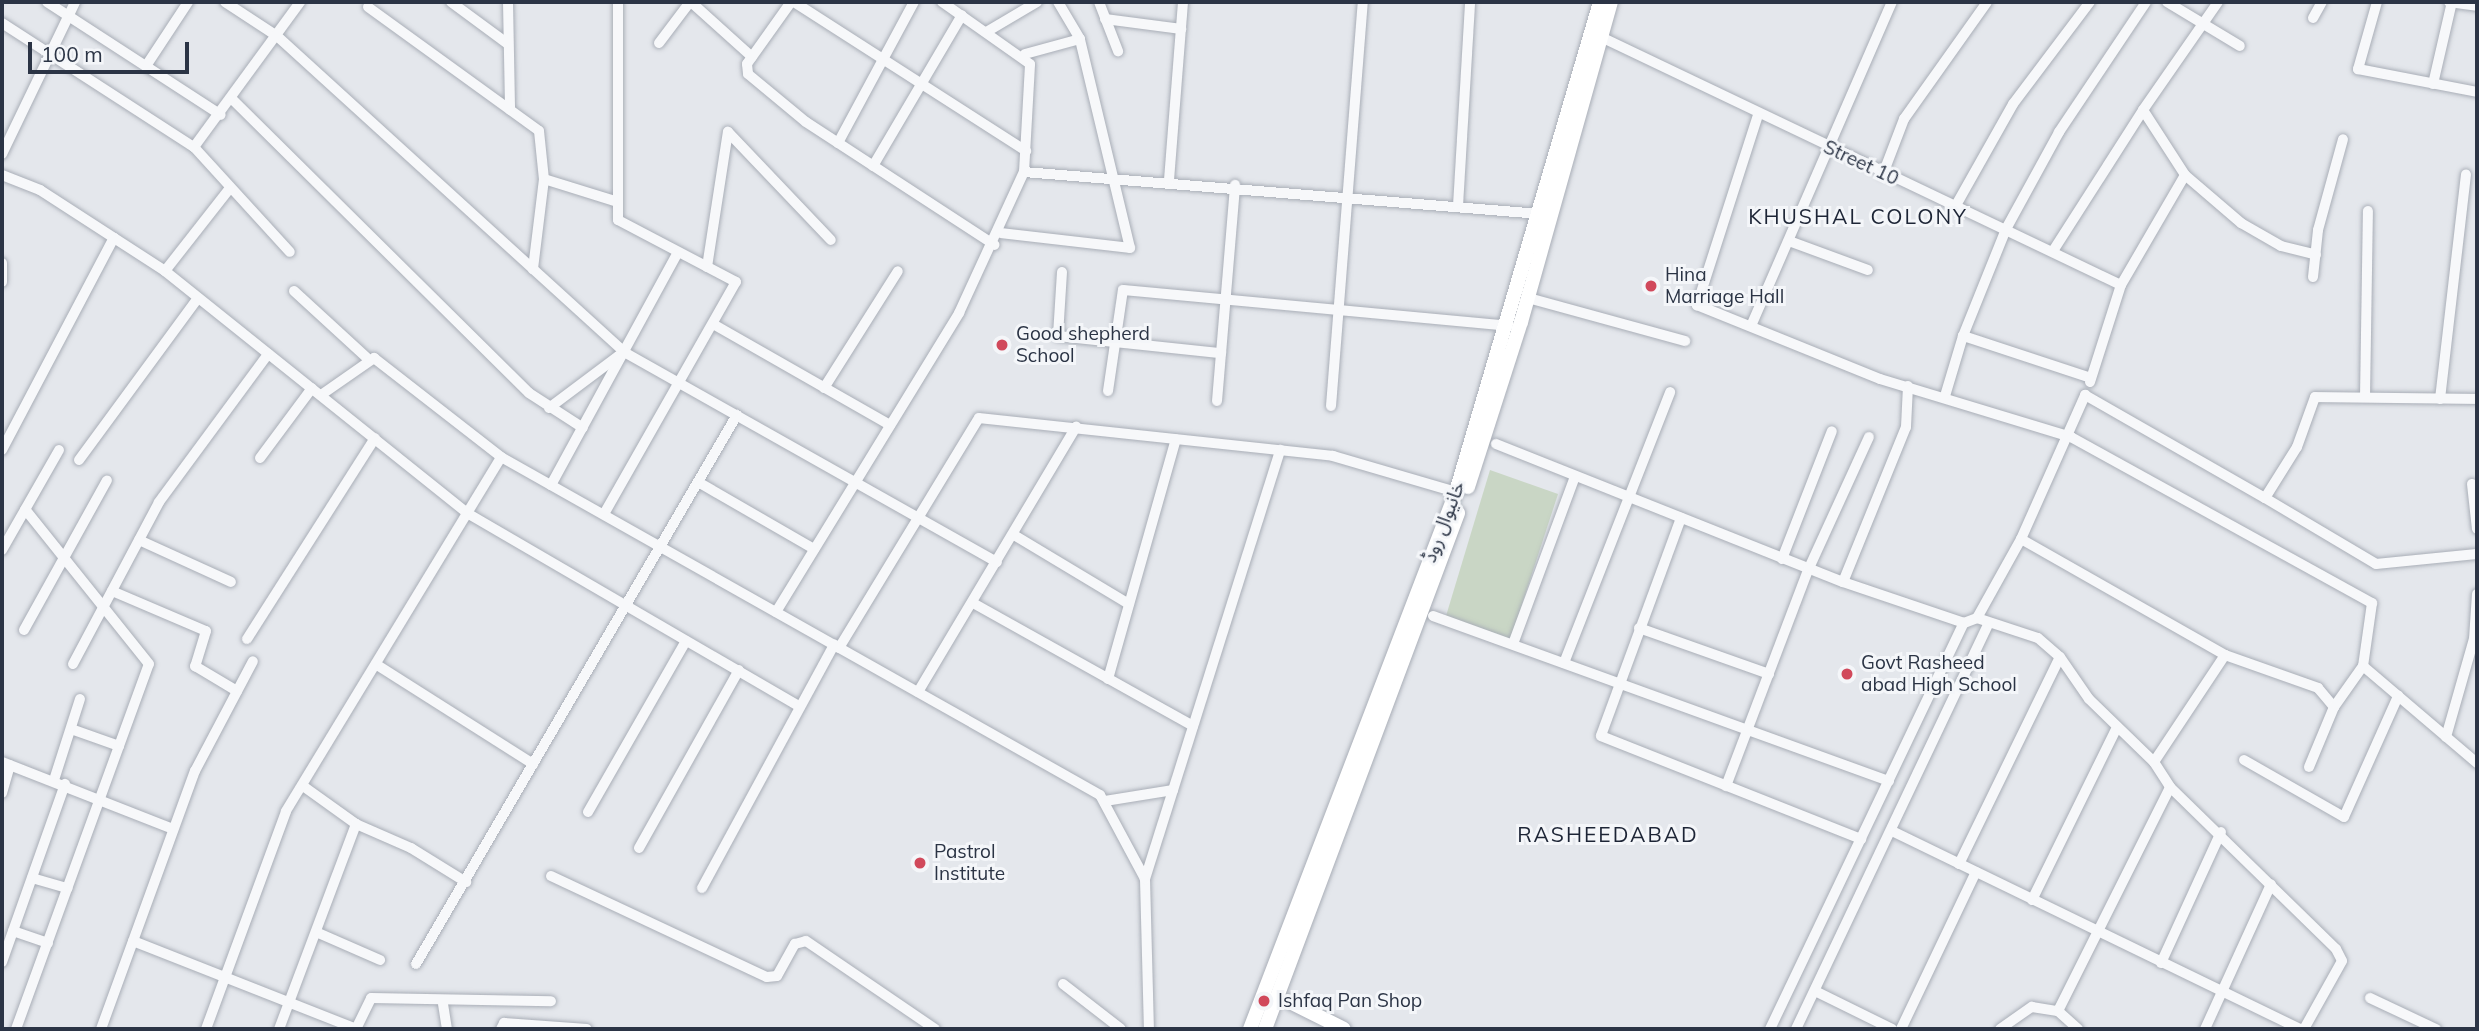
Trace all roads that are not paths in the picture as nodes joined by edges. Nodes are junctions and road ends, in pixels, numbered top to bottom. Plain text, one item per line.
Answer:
1 (47, 2) edge
2 (75, 2) edge
3 (188, 2) edge
4 (225, 2) edge
5 (300, 2) edge
6 (451, 2) edge
7 (508, 2) edge
8 (618, 2) edge
9 (691, 2) edge
10 (793, 2) edge
11 (914, 2) edge
12 (942, 2) edge
13 (1037, 2) edge
14 (1058, 2) edge
15 (1099, 2) edge
16 (1183, 2) edge
17 (1363, 2) edge
18 (1470, 2) edge
19 (1600, 2) edge
20 (1611, 2) edge
21 (1892, 2) edge
22 (1987, 2) edge
23 (2090, 2) edge
24 (2146, 2) edge
25 (2168, 2) edge
26 (2218, 2) edge
27 (2322, 2) edge
28 (2375, 2) edge
29 (2451, 2) edge
30 (2477, 6) edge
31 (368, 7) dead end
32 (68, 15) junction
33 (962, 15) junction
34 (2314, 18) dead end
35 (1105, 19) junction
36 (2, 23) edge
37 (2202, 25) junction
38 (1181, 29) junction
39 (988, 31) junction
40 (277, 36) junction
41 (1601, 37) junction
42 (1080, 38) junction
43 (659, 43) dead end
44 (508, 44) junction
45 (2240, 46) dead end
46 (1118, 51) dead end
47 (49, 54) junction
48 (1025, 54) junction
49 (752, 57) junction
50 (883, 60) junction
51 (146, 66) junction
52 (2433, 84) junction
53 (922, 88) junction
54 (2477, 92) edge
55 (233, 100) junction
56 (510, 110) junction
57 (2143, 110) junction
58 (221, 115) junction
59 (1758, 115) junction
60 (2343, 139) dead end
61 (838, 143) junction
62 (194, 147) junction
63 (1827, 147) junction
64 (1026, 151) junction
65 (2, 154) edge
66 (873, 166) junction
67 (1024, 172) junction
68 (1883, 174) junction
69 (2466, 174) dead end
70 (2, 175) edge
71 (2185, 175) junction
72 (1114, 178) junction
73 (544, 179) junction
74 (1169, 180) junction
75 (1235, 185) junction
76 (230, 188) junction
77 (1348, 196) junction
78 (618, 202) junction
79 (1458, 206) junction
80 (1955, 207) junction
81 (2368, 211) dead end
82 (1540, 214) junction
83 (2006, 229) junction
84 (1001, 233) junction
85 (114, 238) junction
86 (831, 240) dead end
87 (1789, 241) junction
88 (995, 245) junction
89 (2053, 251) junction
90 (290, 252) dead end
91 (678, 252) junction
92 (2316, 255) junction
93 (2, 263) edge
94 (707, 267) junction
95 (533, 269) junction
96 (1868, 270) dead end
97 (165, 271) junction
98 (898, 271) dead end
99 (1062, 272) dead end
100 (2313, 277) dead end
101 (2, 282) edge
102 (2122, 285) junction
103 (294, 291) dead end
104 (198, 298) junction
105 (1528, 298) junction
106 (1226, 299) junction
107 (1339, 310) junction
108 (713, 324) junction
109 (1508, 326) junction
110 (1751, 326) junction
111 (1964, 335) junction
112 (1685, 341) dead end
113 (1114, 342) junction
114 (624, 352) junction
115 (1221, 353) junction
116 (268, 354) junction
117 (366, 358) junction
118 (2091, 378) junction
119 (680, 383) junction
120 (1908, 386) junction
121 (824, 388) junction
122 (316, 391) junction
123 (1108, 391) dead end
124 (1670, 392) dead end
125 (2085, 395) junction
126 (1945, 396) junction
127 (2365, 397) junction
128 (2440, 399) junction
129 (2477, 399) edge
130 (1217, 401) dead end
131 (1331, 406) dead end
132 (549, 408) junction
133 (737, 415) junction
134 (890, 425) junction
135 (1076, 427) junction
136 (583, 428) junction
137 (1832, 431) dead end
138 (1869, 436) dead end
139 (2071, 437) junction
140 (375, 438) junction
141 (1176, 439) junction
142 (1496, 444) dead end
143 (2, 450) edge
144 (59, 450) dead end
145 (1279, 450) junction
146 (501, 457) junction
147 (260, 458) dead end
148 (79, 460) dead end
149 (1575, 476) junction
150 (107, 480) dead end
151 (698, 482) junction
152 (855, 482) junction
153 (2472, 484) dead end
154 (551, 485) junction
155 (1456, 492) junction
156 (1629, 497) junction
157 (2265, 498) junction
158 (25, 509) junction
159 (467, 513) junction
160 (604, 514) junction
161 (918, 517) junction
162 (1681, 518) junction
163 (2477, 529) edge
164 (1014, 535) junction
165 (2021, 539) junction
166 (139, 540) junction
167 (660, 546) junction
168 (814, 549) junction
169 (2, 550) edge
170 (2477, 554) edge
171 (64, 556) junction
172 (1782, 559) junction
173 (998, 562) junction
174 (1809, 568) junction
175 (231, 582) dead end
176 (1843, 582) junction
177 (112, 591) junction
178 (2477, 594) edge
179 (973, 603) junction
180 (1129, 604) junction
181 (104, 605) junction
182 (626, 605) junction
183 (776, 612) junction
184 (1433, 616) dead end
185 (1982, 622) junction
186 (1964, 623) junction
187 (1639, 628) junction
188 (24, 630) dead end
189 (247, 639) dead end
190 (686, 641) junction
191 (1513, 644) junction
192 (837, 646) junction
193 (2225, 655) junction
194 (2060, 657) junction
195 (253, 661) dead end
196 (1564, 663) junction
197 (73, 664) dead end
198 (377, 665) junction
199 (2363, 666) junction
200 (738, 670) junction
201 (1769, 674) junction
202 (1108, 679) junction
203 (1618, 682) junction
204 (237, 691) junction
205 (918, 692) junction
206 (2398, 696) junction
207 (80, 699) dead end
208 (800, 707) junction
209 (2334, 707) junction
210 (1193, 726) junction
211 (2118, 727) junction
212 (71, 729) junction
213 (1748, 729) junction
214 (2446, 737) junction
215 (119, 746) junction
216 (2244, 760) dead end
217 (2154, 762) junction
218 (6, 763) edge
219 (2477, 763) edge
220 (533, 764) junction
221 (2309, 767) dead end
222 (1889, 780) junction
223 (60, 782) junction
224 (303, 786) junction
225 (1726, 786) junction
226 (2170, 787) junction
227 (1173, 790) junction
228 (2, 793) edge
229 (101, 797) junction
230 (1105, 802) junction
231 (588, 812) dead end
232 (356, 824) junction
233 (173, 829) junction
234 (1892, 831) junction
235 (2221, 832) junction
236 (1861, 839) junction
237 (639, 848) dead end
238 (1959, 864) junction
239 (1976, 872) junction
240 (551, 876) dead end
241 (32, 878) junction
242 (1145, 879) junction
243 (466, 882) junction
244 (2271, 884) junction
245 (68, 888) junction
246 (702, 888) dead end
247 (2032, 900) junction
248 (316, 932) junction
249 (2098, 932) junction
250 (9, 933) edge
251 (133, 942) junction
252 (48, 943) junction
253 (380, 960) dead end
254 (2, 962) edge
255 (2161, 963) junction
256 (416, 964) dead end
257 (225, 978) junction
258 (1063, 984) dead end
259 (1815, 991) junction
260 (2222, 992) junction
261 (2370, 998) dead end
262 (551, 1001) dead end
263 (1290, 1002) dead end
264 (289, 1003) junction
265 (443, 1004) junction
266 (2058, 1011) junction
267 (16, 1029) edge
268 (102, 1029) edge
269 (206, 1029) edge
270 (279, 1029) edge
271 (356, 1029) edge
272 (447, 1029) edge
273 (500, 1029) edge
274 (587, 1029) edge
275 (935, 1029) edge
276 (1121, 1029) edge
277 (1149, 1029) edge
278 (1250, 1029) edge
279 (1265, 1029) edge
280 (1344, 1029) edge
281 (1770, 1029) edge
282 (1796, 1029) edge
283 (1892, 1029) edge
284 (1901, 1029) edge
285 (2000, 1029) edge
286 (2078, 1029) edge
287 (2205, 1029) edge
288 (2302, 1029) edge
289 (2436, 1029) edge

1 - 32 street
2 - 32 street
3 - 51 street
4 - 40 street
5 - 40 street
6 - 44 street
7 - 44 street
8 - 78 street
9 - 43 street
9 - 49 street
10 - 49 street
10 - 50 street
11 - 50 street
12 - 33 street
13 - 39 street
14 - 42 street
15 - 35 street
16 - 38 street
17 - 77 street
18 - 79 street
19 - 82 main road, خانیوال روڈ
20 - 41 main road, خانیوال روڈ
21 - 63 street
22 - 68 street
23 - 80 street
24 - 83 street
25 - 37 street
26 - 37 street
27 - 34 street
28 - 52 street
29 - 30 street
29 - 52 street
31 - 56 street
32 - 47 street
32 - 51 street
33 - 39 street
33 - 53 street
35 - 38 street
35 - 46 street
36 - 47 street
37 - 45 street
37 - 57 street
38 - 74 street
39 - 48 street
40 - 55 street
40 - 95 street
41 - 59 street, Street 10
41 - 105 main road, خانیوال روڈ
42 - 48 street
42 - 72 street
44 - 56 street
47 - 62 street
47 - 65 street
48 - 64 street
49 - 61 street
50 - 53 street
50 - 61 street
51 - 58 street
52 - 54 street
53 - 64 street
53 - 66 street
55 - 58 street
55 - 132 street
56 - 73 street
57 - 71 street
57 - 89 street
58 - 62 street
59 - 63 street, Street 10
59 - 110 street
60 - 92 street
61 - 66 street
62 - 76 street
63 - 68 street, Street 10
63 - 87 street
64 - 67 street
66 - 88 street
67 - 72 street
67 - 84 street
68 - 80 street, Street 10
69 - 128 street
70 - 85 street
71 - 92 street
71 - 102 street
72 - 74 street
72 - 84 street
73 - 78 street
73 - 95 street
74 - 75 street
75 - 77 street
75 - 106 street
76 - 90 street
76 - 97 street
77 - 79 street
77 - 107 street
78 - 91 street
79 - 82 street
80 - 83 street, Street 10
81 - 127 street
82 - 109 main road, خانیوال روڈ
83 - 89 street, Street 10
83 - 111 street
84 - 88 street
85 - 97 street
85 - 143 street
86 - 94 street
87 - 96 street
87 - 110 street
88 - 134 street
89 - 102 street, Street 10
91 - 94 street
91 - 114 street
92 - 100 street
93 - 101 street
94 - 108 street
95 - 114 street
97 - 104 street
98 - 121 street
99 - 113 street
102 - 118 street
103 - 117 street
104 - 116 street
104 - 148 street
105 - 112 street
105 - 279 main road, خانیوال روڈ
106 - 107 street
106 - 113 street
106 - 115 street
107 - 109 street
107 - 131 street
108 - 119 street
108 - 121 street
109 - 155 main road, خانیوال روڈ
110 - 120 street
111 - 118 street
111 - 126 street
113 - 115 street
113 - 123 street
114 - 119 street
114 - 132 street
114 - 136 street
115 - 130 street
116 - 122 street
116 - 166 street
117 - 122 street
117 - 146 street
118 - 125 street
119 - 133 street
119 - 160 street
120 - 126 street
120 - 176 street
121 - 134 street
122 - 140 street
122 - 147 street
124 - 156 street
125 - 139 street
125 - 157 street
126 - 139 street
127 - 128 street
127 - 157 street
128 - 129 street
132 - 136 street
133 - 151 street
133 - 152 street
134 - 152 street
135 - 141 street
135 - 161 street
135 - 164 street
136 - 154 street
137 - 172 street
138 - 174 street
139 - 165 street
139 - 199 street
140 - 159 street
140 - 189 street
141 - 145 street
141 - 180 street
142 - 149 street
144 - 158 street
145 - 155 street
145 - 210 street
146 - 154 street
146 - 159 street
149 - 156 street
149 - 191 street
150 - 171 street
151 - 167 street
151 - 168 street
152 - 161 street
152 - 168 street
153 - 163 street
154 - 160 street
155 - 278 main road, خانیوال روڈ
156 - 162 street
156 - 196 street
157 - 170 street
158 - 169 street
158 - 171 street
159 - 182 street
159 - 198 street
160 - 167 street
161 - 173 street
161 - 192 street
162 - 172 street
162 - 187 street
164 - 173 street
164 - 180 street
165 - 185 street
165 - 193 street
166 - 175 street
166 - 177 street
167 - 182 street
167 - 183 street
168 - 183 street
171 - 181 street
171 - 188 street
172 - 174 street
173 - 179 street
174 - 176 street
174 - 201 street
176 - 186 street
177 - 181 street
177 - 204 street
178 - 214 street
179 - 202 street
179 - 205 street
180 - 202 street
181 - 197 street
181 - 215 street
182 - 190 street
182 - 220 street
183 - 192 street
184 - 191 street
185 - 186 street
185 - 194 street
185 - 234 street
186 - 222 street
187 - 201 street
187 - 203 street
190 - 200 street
190 - 231 street
191 - 196 street
192 - 205 street
192 - 208 street
193 - 209 street
193 - 217 street
194 - 211 street
194 - 238 street
195 - 204 street
196 - 203 street
198 - 220 street
198 - 224 street
199 - 206 street
199 - 209 street
200 - 208 street
200 - 237 street
201 - 213 street
202 - 210 street
203 - 213 street
203 - 225 street
204 - 233 street
205 - 230 street
206 - 214 street
206 - 216 street
207 - 212 street
208 - 246 street
209 - 221 street
210 - 227 street
211 - 217 street
211 - 247 street
212 - 215 street
212 - 223 street
213 - 222 street
213 - 225 street
214 - 219 street
215 - 229 street
217 - 226 street
218 - 223 street
218 - 228 street
220 - 243 street
222 - 236 street
223 - 229 street
223 - 241 street
224 - 232 street
224 - 257 street
225 - 236 street
226 - 235 street
226 - 249 street
227 - 230 street
227 - 242 street
229 - 233 street
229 - 245 street
230 - 242 street
232 - 243 street
232 - 248 street
233 - 251 street
234 - 238 street
234 - 259 street
235 - 244 street
235 - 255 street
236 - 281 street
238 - 239 street
239 - 247 street
239 - 284 street
240 - 275 street
241 - 245 street
241 - 250 street
242 - 277 street
243 - 256 street
244 - 260 street
244 - 288 street
245 - 252 street
247 - 249 street
248 - 253 street
248 - 264 street
249 - 255 street
249 - 266 street
250 - 252 street
250 - 254 street
251 - 257 street
251 - 268 street
252 - 267 street
255 - 260 street
257 - 264 street
257 - 269 street
258 - 276 street
259 - 282 street
259 - 283 street
260 - 287 street
260 - 288 street
261 - 289 street
262 - 265 street
263 - 280 main road
264 - 270 street
264 - 271 street
265 - 271 street
265 - 272 street
266 - 285 street
266 - 286 street
273 - 274 street

